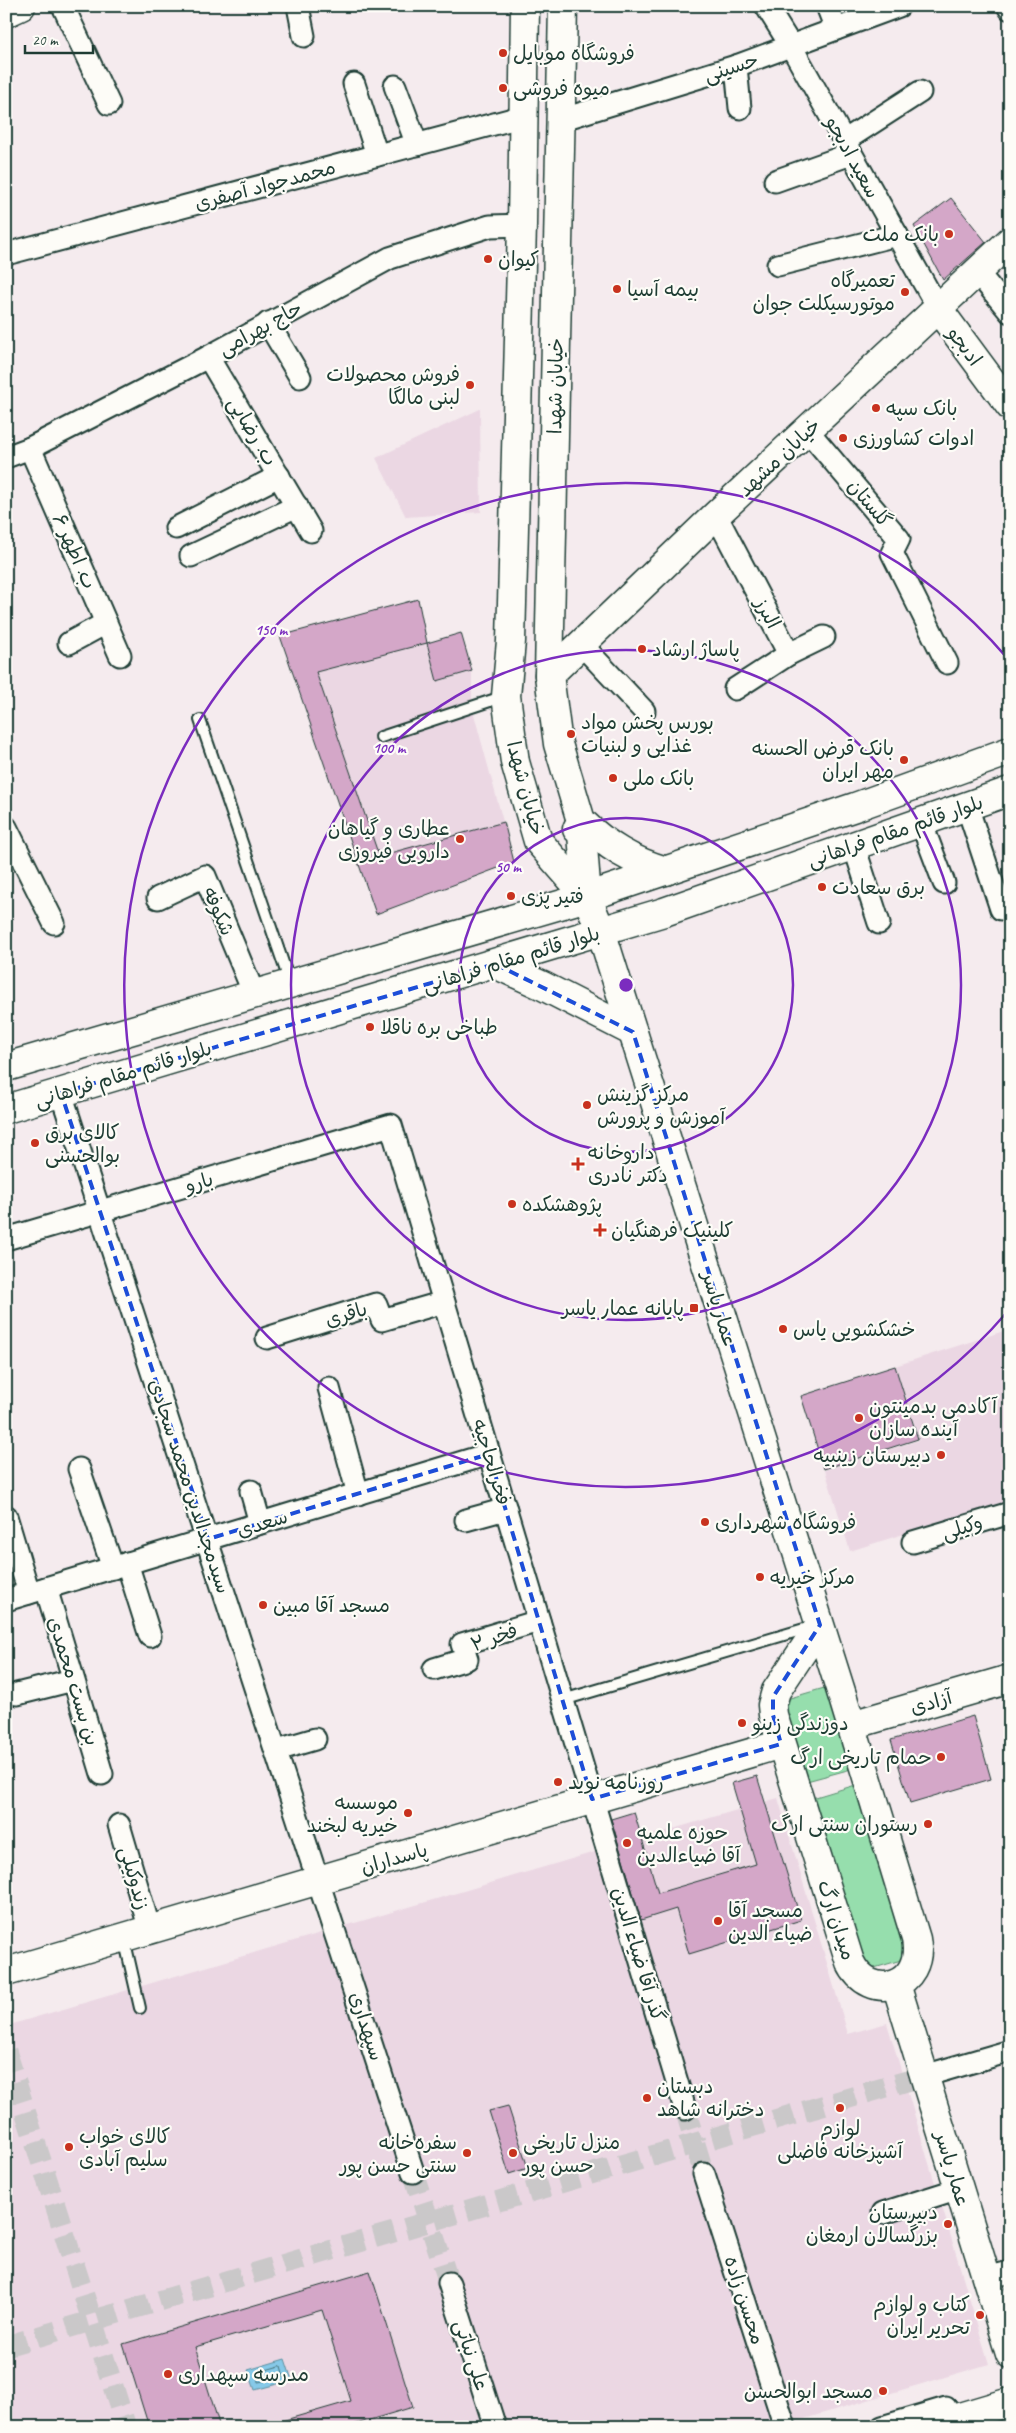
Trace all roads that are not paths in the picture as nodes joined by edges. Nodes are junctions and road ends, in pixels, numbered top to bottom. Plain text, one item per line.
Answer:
1 (21, 6) edge
2 (63, 6) edge
3 (298, 6) edge
4 (526, 6) edge
5 (563, 6) edge
6 (766, 6) edge
7 (827, 6) edge
8 (899, 6) edge
9 (6, 13) edge
10 (836, 29) junction
11 (304, 36) dead end
12 (791, 46) junction
13 (736, 66) junction
14 (354, 84) dead end
15 (395, 86) dead end
16 (920, 92) dead end
17 (110, 104) dead end
18 (740, 108) dead end
19 (524, 116) junction
20 (560, 120) junction
21 (417, 144) junction
22 (848, 147) junction
23 (377, 155) junction
24 (775, 181) dead end
25 (522, 225) junction
26 (897, 235) junction
27 (1010, 241) edge
28 (6, 254) edge
29 (778, 265) dead end
30 (978, 273) junction
31 (939, 310) junction
32 (1010, 312) edge
33 (268, 323) junction
34 (208, 356) junction
35 (300, 377) dead end
36 (1010, 406) edge
37 (808, 430) junction
38 (30, 448) junction
39 (6, 457) edge
40 (279, 476) junction
41 (297, 506) junction
42 (716, 515) junction
43 (176, 528) dead end
44 (311, 532) dead end
45 (192, 556) dead end
46 (106, 623) junction
47 (824, 637) dead end
48 (70, 643) dead end
49 (581, 644) junction
50 (789, 654) junction
51 (120, 656) dead end
52 (947, 663) dead end
53 (549, 675) junction
54 (735, 689) dead end
55 (506, 696) junction
56 (644, 711) dead end
57 (200, 720) dead end
58 (380, 737) dead end
59 (1010, 751) edge
60 (1010, 791) edge
61 (968, 806) junction
62 (582, 821) junction
63 (921, 822) junction
64 (6, 827) edge
65 (538, 841) junction
66 (854, 846) junction
67 (666, 871) junction
68 (944, 883) dead end
69 (587, 897) junction
70 (158, 898) dead end
71 (1001, 909) dead end
72 (54, 923) dead end
73 (879, 923) dead end
74 (601, 931) junction
75 (495, 964) junction
76 (290, 984) junction
77 (254, 994) junction
78 (633, 1032) junction
79 (6, 1067) edge
80 (61, 1093) junction
81 (6, 1109) edge
82 (391, 1124) joint
83 (100, 1211) junction
84 (6, 1239) edge
85 (444, 1302) junction
86 (267, 1338) dead end
87 (329, 1388) dead end
88 (489, 1454) junction
89 (79, 1469) dead end
90 (250, 1491) dead end
91 (358, 1494) junction
92 (506, 1509) junction
93 (1010, 1513) edge
94 (6, 1516) edge
95 (466, 1520) dead end
96 (260, 1523) junction
97 (208, 1539) junction
98 (914, 1542) dead end
99 (120, 1566) junction
100 (37, 1590) junction
101 (6, 1600) edge
102 (539, 1622) junction
103 (820, 1625) junction
104 (150, 1636) dead end
105 (434, 1668) dead end
106 (1010, 1679) edge
107 (73, 1680) junction
108 (17, 1694) dead end
109 (563, 1700) junction
110 (852, 1725) junction
111 (316, 1739) dead end
112 (781, 1744) junction
113 (277, 1750) junction
114 (102, 1774) dead end
115 (592, 1799) junction
116 (119, 1826) dead end
117 (320, 1880) junction
118 (150, 1930) junction
119 (124, 1938) junction
120 (6, 1972) edge
121 (896, 1984) junction
122 (140, 2008) dead end
123 (1010, 2051) edge
124 (924, 2076) junction
125 (685, 2110) tunnel mouth
126 (413, 2172) tunnel mouth
127 (704, 2174) tunnel mouth
128 (959, 2189) junction
129 (883, 2213) dead end
130 (998, 2275) edge
131 (449, 2283) tunnel mouth
132 (1010, 2354) edge
133 (1010, 2389) edge
134 (1010, 2402) edge
135 (1010, 2416) edge
136 (495, 2427) edge
137 (785, 2427) edge
138 (882, 2427) edge
139 (926, 2427) edge
140 (974, 2427) edge

1 - 9 main road
2 - 17 street
3 - 11 street
4 - 19 main road, خیابان شهدا
5 - 20 main road, خیابان شهدا
6 - 12 street, سعید ادبجو
7 - 10 street
8 - 10 street, حسینی
10 - 12 street, حسینی
12 - 13 street, حسینی
12 - 22 street, سعید ادبجو
13 - 18 street
13 - 20 street, حسینی
14 - 23 street
15 - 21 street
16 - 22 street
19 - 21 street, محمدجواد آصفری
19 - 25 main road, خیابان شهدا
20 - 53 main road, خیابان شهدا
21 - 23 street, محمدجواد آصفری
22 - 24 street
22 - 26 street, سعید ادبجو
23 - 28 street, محمدجواد آصفری
25 - 33 street, حاج بهرامی
25 - 55 main road, خیابان شهدا
26 - 29 street
26 - 31 street, سعید ادبجو
27 - 30 main road, خیابان مشهد
30 - 31 main road, خیابان مشهد
30 - 32 street
31 - 36 main road, ادبجو
31 - 37 main road, خیابان مشهد
33 - 34 street, حاج بهرامی
33 - 35 street
34 - 38 street, حاج بهرامی
34 - 40 street, ب. رضایی
37 - 42 main road, خیابان مشهد
37 - 52 street, گلستان
38 - 39 street, حاج بهرامی
38 - 46 street, ب. اطهر ۶
40 - 41 street, ب. رضایی
40 - 43 street
41 - 44 street, ب. رضایی
41 - 45 street
42 - 49 main road, خیابان مشهد
42 - 50 street, البرز
46 - 48 street
46 - 51 street, ب. اطهر ۶
47 - 50 street
49 - 53 main road, خیابان مشهد
49 - 56 street
50 - 54 street
53 - 62 main road, خیابان شهدا
55 - 58 lane
55 - 65 main road, خیابان شهدا
57 - 76 lane
59 - 67 main road, بلوار قائم مقام فراهانی
60 - 61 main road, بلوار قائم مقام فراهانی
61 - 63 main road, بلوار قائم مقام فراهانی
61 - 71 street
62 - 65 main road
62 - 67 main road
62 - 69 main road, خیابان شهدا
63 - 66 main road, بلوار قائم مقام فراهانی
63 - 68 street
64 - 72 street
65 - 69 main road, خیابان شهدا
66 - 73 street
66 - 74 main road, بلوار قائم مقام فراهانی
67 - 69 main road, بلوار قائم مقام فراهانی
69 - 74 main road, عمار یاسر
69 - 76 main road, بلوار قائم مقام فراهانی
70 - 77 street, شکوفه
74 - 75 main road, بلوار قائم مقام فراهانی
74 - 78 main road, عمار یاسر
75 - 78 main road
75 - 80 main road, بلوار قائم مقام فراهانی
76 - 77 main road, بلوار قائم مقام فراهانی
77 - 79 main road, بلوار قائم مقام فراهانی
78 - 103 main road, عمار یاسر
80 - 81 main road, بلوار قائم مقام فراهانی
80 - 83 street, سیدمجدالدین محمد سجادی
82 - 83 street, بارو
82 - 85 street, فخرالحاجیه
83 - 84 street, بارو
83 - 97 street, سیدمجدالدین محمد سجادی
85 - 86 street, باقری
85 - 88 street, فخرالحاجیه
87 - 91 street
88 - 91 street, سعدی
88 - 92 street, فخرالحاجیه
89 - 99 street
90 - 96 street
91 - 96 street, سعدی
92 - 95 street
92 - 102 street, فخرالحاجیه
93 - 98 street, وکیلی
94 - 100 street, بن بست محمدی
96 - 97 street, سعدی
97 - 99 street, سعدی
97 - 113 street, سیدمجدالدین محمد سجادی
99 - 100 street, سعدی
99 - 104 street
100 - 101 street, سعدی
100 - 107 street, بن بست محمدی
102 - 105 street, فخر ۲
102 - 109 street, فخرالحاجیه
103 - 109 lane
103 - 110 main road, عمار یاسر
103 - 112 main road, میدان ارگ
106 - 110 main road, آزادی
107 - 108 street
107 - 114 street, بن بست محمدی
109 - 115 street, فخرالحاجیه
110 - 121 main road
111 - 113 street
112 - 115 main road, پاسداران
112 - 121 main road, میدان ارگ
113 - 117 street, سیدمجدالدین محمد سجادی
115 - 117 main road, پاسداران
115 - 125 street, گذر آقا ضیاء الدین
116 - 118 street, زندوکیلی
117 - 118 main road, پاسداران
117 - 126 street, سپهداری
118 - 119 main road, پاسداران
119 - 120 main road, پاسداران
119 - 122 lane
121 - 124 main road, عمار یاسر
123 - 124 street
124 - 128 main road, عمار یاسر
127 - 137 street, محسن زاده
128 - 129 street
128 - 130 main road, عمار یاسر
130 - 132 main road, عمار یاسر
131 - 136 street, علی نباتی
133 - 138 street
134 - 139 main road
135 - 140 main road

